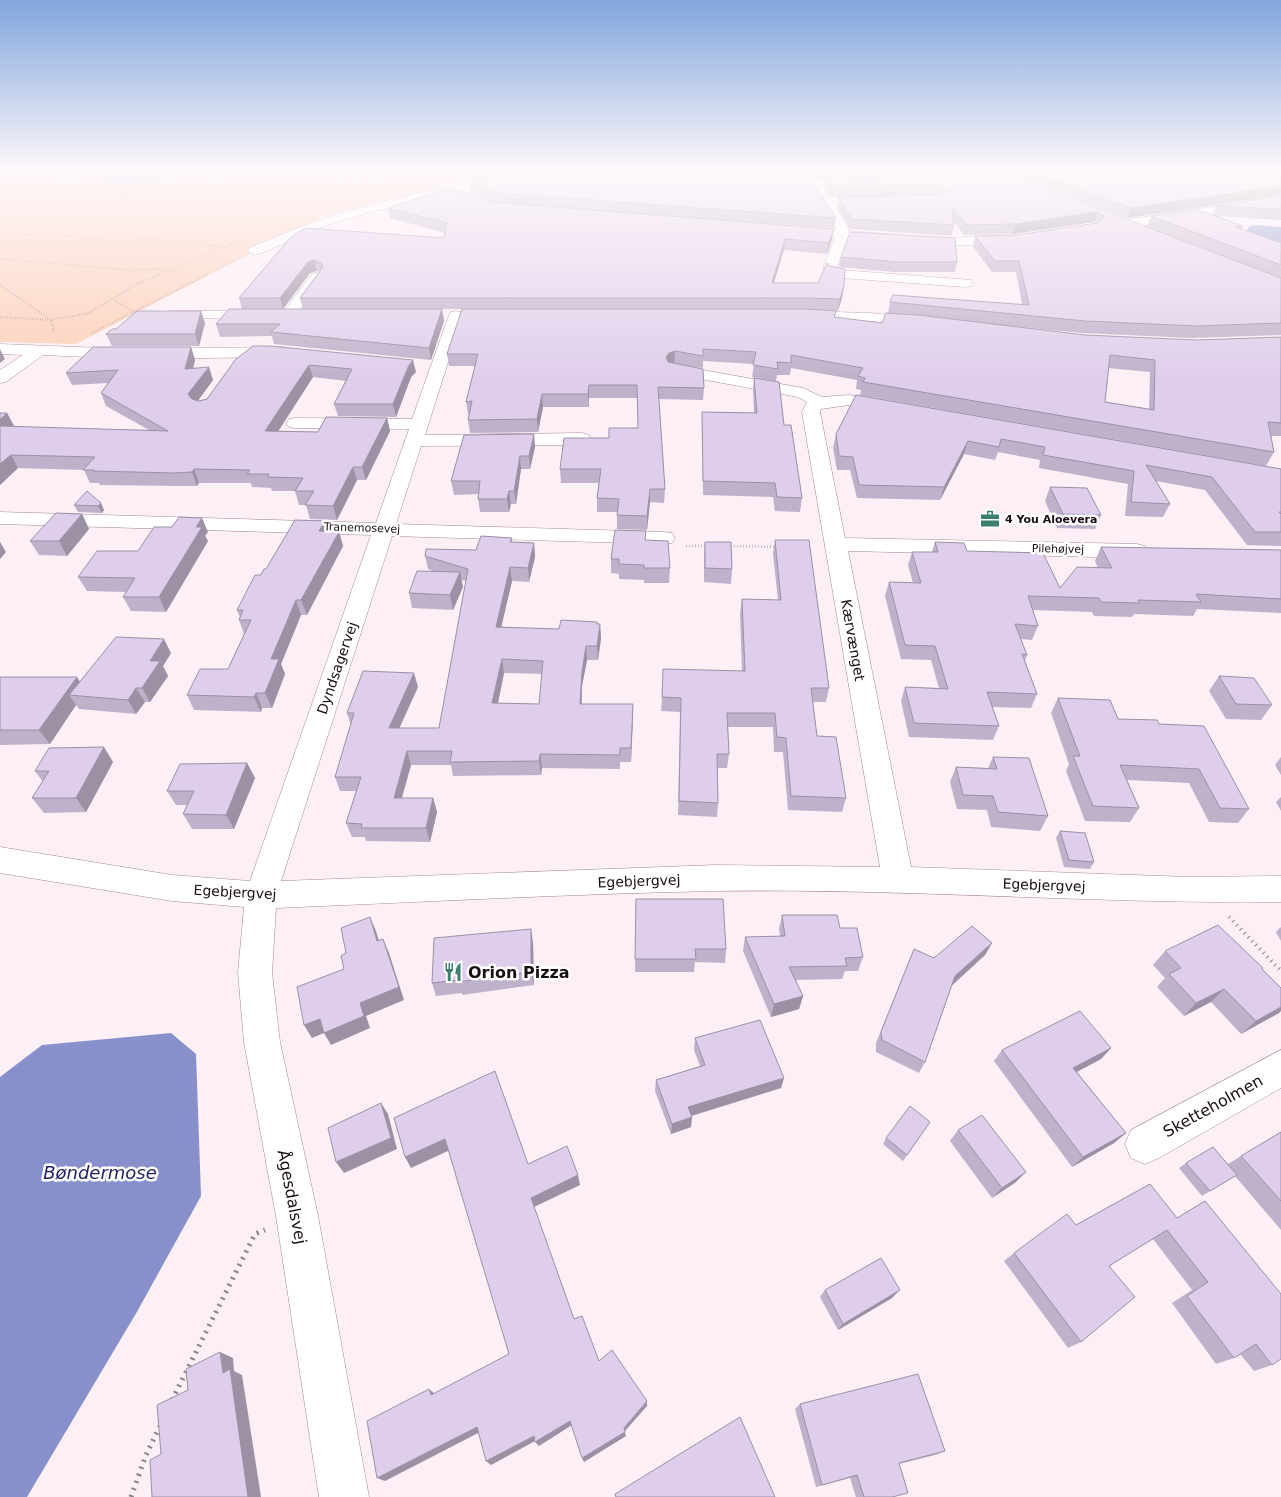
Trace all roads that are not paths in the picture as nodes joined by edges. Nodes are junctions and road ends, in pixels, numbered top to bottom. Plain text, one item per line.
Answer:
1 (278, 241) edge
2 (840, 241) edge
3 (943, 241) edge
4 (980, 241) edge
5 (254, 251) road end
6 (317, 276) edge
7 (966, 283) dead end
8 (172, 315) edge
9 (288, 315) junction
10 (307, 315) edge
11 (786, 315) edge
12 (457, 316) dead end
13 (935, 323) edge
14 (0, 349) edge
15 (40, 350) junction
16 (245, 351) junction
17 (303, 354) edge
18 (234, 367) edge
19 (675, 370) edge
20 (0, 378) edge
21 (819, 402) junction
22 (908, 411) edge
23 (295, 423) dead end
24 (416, 432) junction
25 (582, 439) edge
26 (0, 518) edge
27 (384, 529) junction
28 (664, 538) road end
29 (836, 544) junction
30 (1152, 552) edge
31 (0, 860) edge
32 (898, 880) junction
33 (1281, 889) edge
34 (261, 895) junction
35 (1281, 1068) edge
36 (1146, 1144) dead end
37 (344, 1497) edge

1 - 5 street
2 - 7 street
3 - 4 street
6 - 9 street
8 - 9 street
9 - 10 street
11 - 13 street
12 - 24 street, Dyndsagervej
14 - 15 street
15 - 16 street
15 - 20 street
16 - 17 street
16 - 18 street
19 - 21 street
21 - 22 street
21 - 29 street, Kærvænget
23 - 24 street
24 - 25 street
24 - 27 street, Dyndsagervej
26 - 27 street, Tranemosevej
27 - 28 street, Tranemosevej
27 - 34 street, Dyndsagervej
29 - 30 street, Pilehøjvej
29 - 32 street, Kærvænget
31 - 34 street, Egebjergvej
32 - 33 street, Egebjergvej
32 - 34 street, Egebjergvej
34 - 37 street, Ågesdalsvej
35 - 36 street, Sketteholmen

